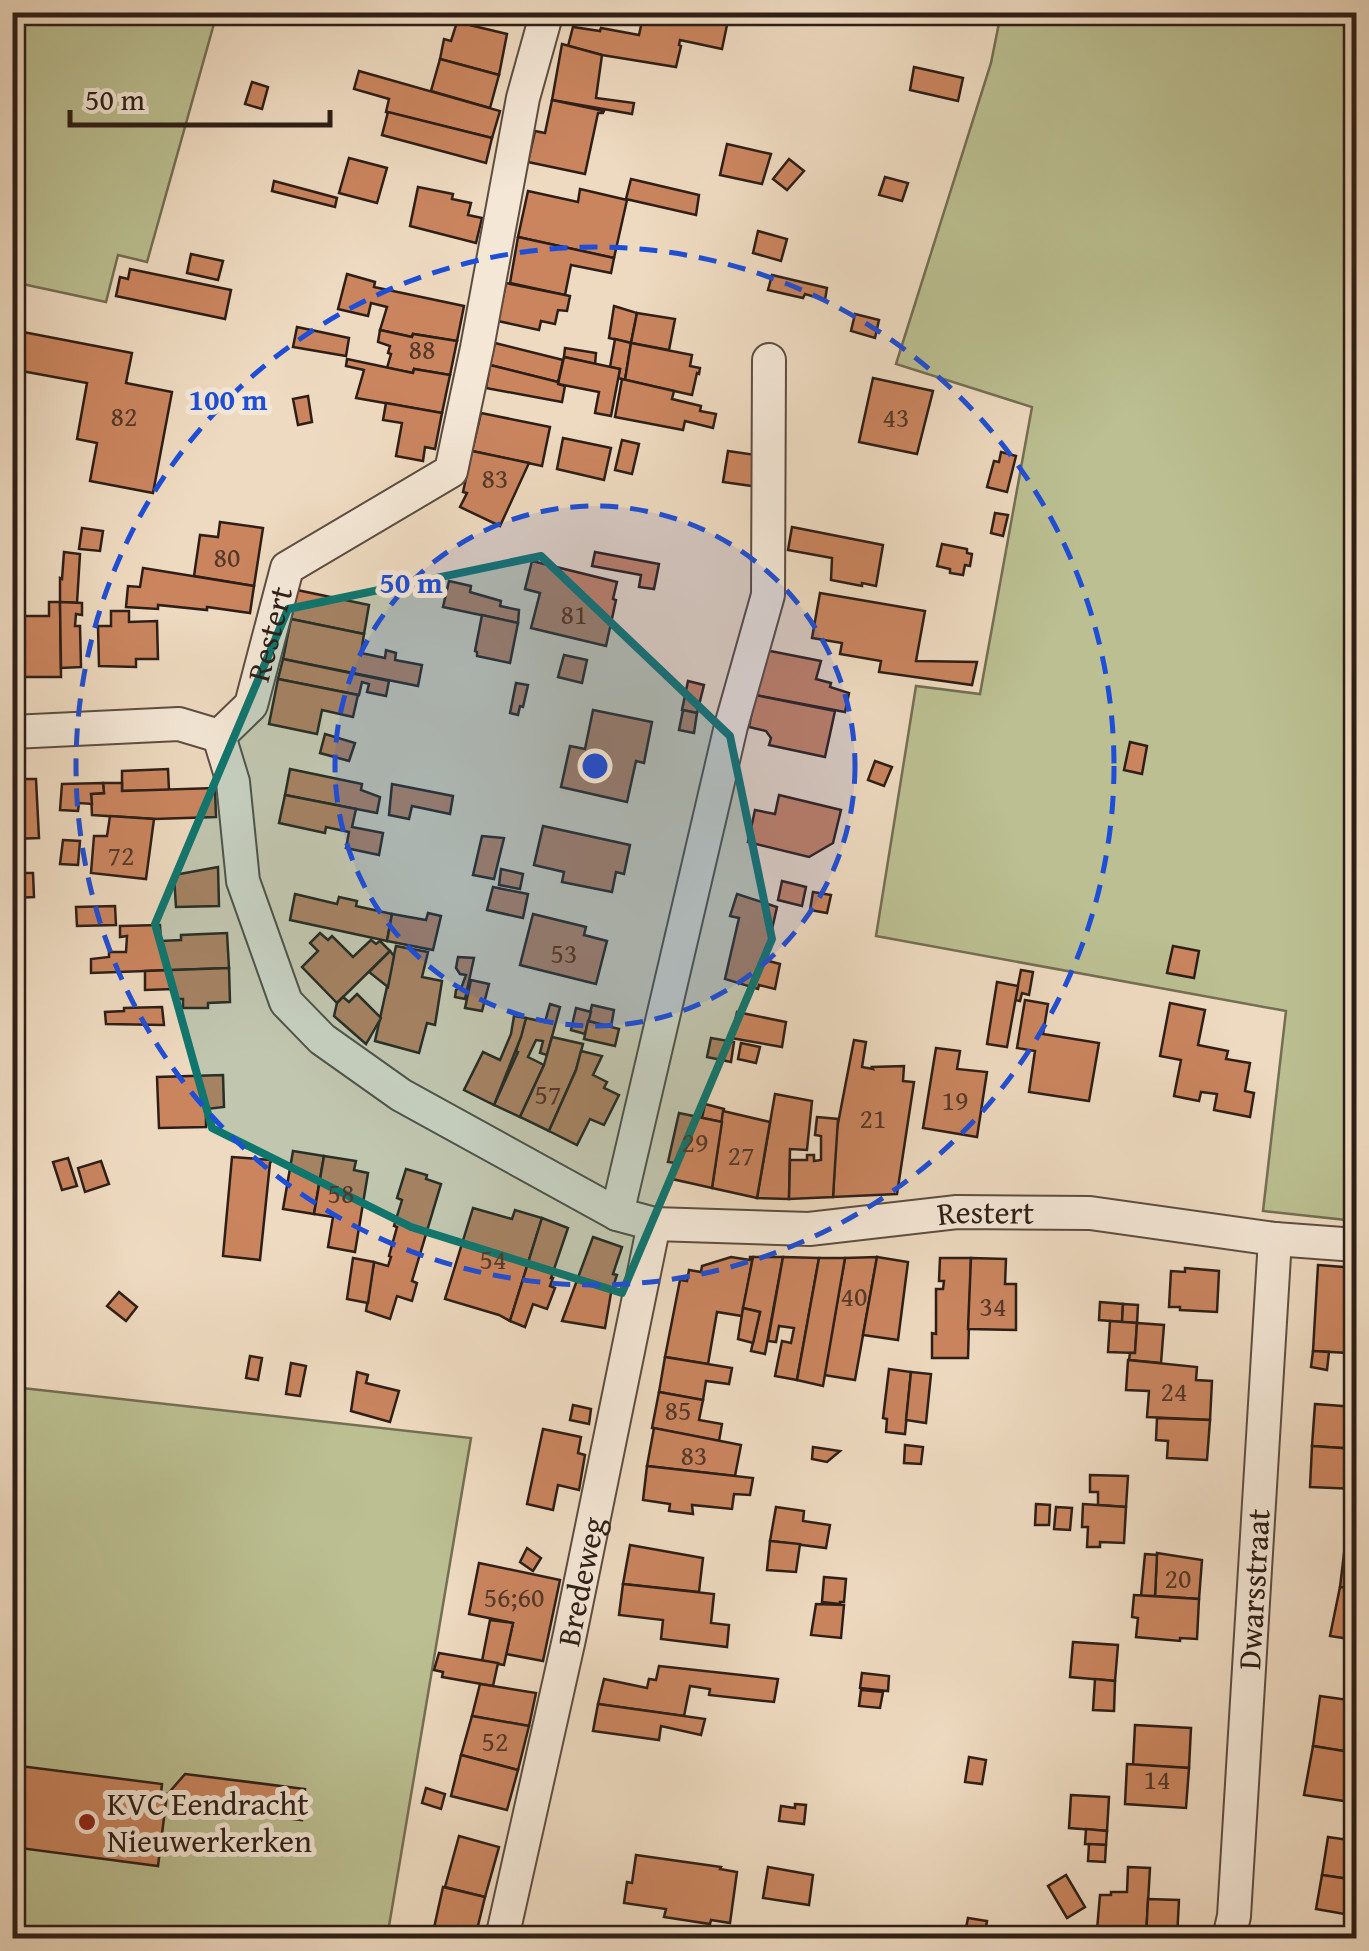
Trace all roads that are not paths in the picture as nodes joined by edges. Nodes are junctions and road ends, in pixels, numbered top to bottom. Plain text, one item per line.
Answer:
1 (547, 12) edge
2 (769, 360) dead end
3 (12, 732) edge
4 (220, 736) junction
5 (617, 1214) junction
6 (654, 1224) junction
7 (1275, 1238) junction
8 (1356, 1245) edge
9 (502, 1938) edge
10 (1229, 1938) edge

1 - 4 street, Restert
2 - 5 street
3 - 4 street
4 - 5 street, Restert
5 - 6 street, Restert
6 - 7 street, Restert
6 - 9 street, Bredeweg
7 - 8 street, Restert
7 - 10 street, Dwarsstraat

